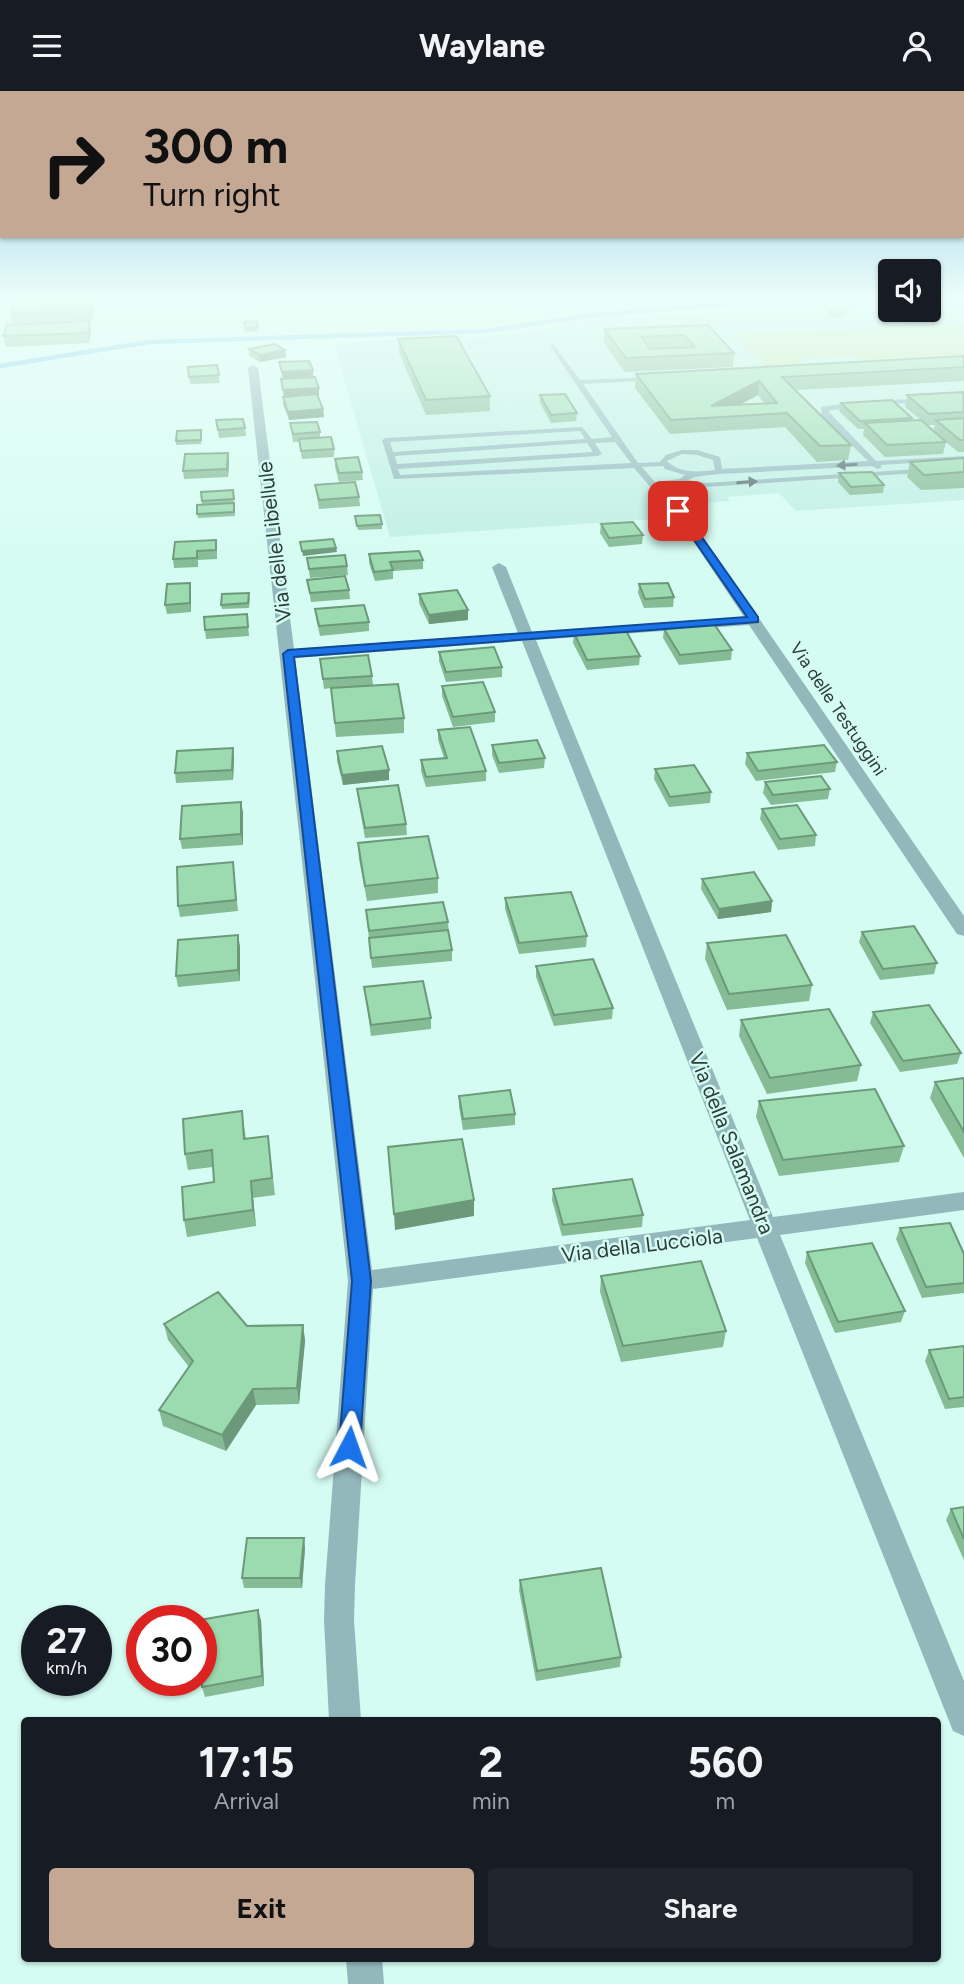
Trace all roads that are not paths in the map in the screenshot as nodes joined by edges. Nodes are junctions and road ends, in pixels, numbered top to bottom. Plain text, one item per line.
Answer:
1 (255, 385) edge
2 (581, 385) edge
3 (964, 398) edge
4 (486, 434) junction
5 (619, 439) junction
6 (589, 441) junction
7 (493, 447) junction
8 (390, 454) junction
9 (964, 458) edge
10 (500, 460) junction
11 (936, 460) junction
12 (874, 463) junction
13 (664, 464) junction
14 (636, 465) junction
15 (394, 467) junction
16 (964, 468) edge
17 (946, 469) junction
18 (507, 471) junction
19 (719, 473) junction
20 (884, 473) junction
21 (692, 475) junction
22 (680, 481) junction
23 (653, 485) junction
24 (678, 511) joint
25 (499, 567) dead end
26 (754, 619) junction
27 (527, 637) junction
28 (288, 654) junction
29 (964, 930) edge
30 (964, 1201) edge
31 (766, 1229) junction
32 (361, 1281) junction
33 (345, 1717) edge
34 (964, 1720) edge
35 (364, 1962) edge
36 (366, 1984) edge

1 - 28 street, Via delle Libellule
2 - 5 lane
3 - 12 lane
4 - 6 lane
4 - 7 lane
4 - 8 lane
5 - 6 lane
5 - 14 lane
6 - 7 lane
6 - 10 lane
7 - 8 lane
7 - 10 lane
8 - 15 lane
9 - 11 lane
10 - 15 lane
10 - 18 lane
11 - 12 lane
11 - 17 lane
12 -> 19 lane
12 - 20 lane
13 - 14 lane
13 - 19 lane
13 - 21 lane
14 - 18 lane
14 - 23 lane
15 - 18 lane
16 - 17 lane
17 - 20 lane
19 - 21 lane
22 -> 20 lane
21 - 22 lane
22 - 23 lane
23 - 24 lane
24 - 26 street, Via delle Testuggini
25 - 27 street, Via della Salamandra
26 - 27 street
26 - 29 street, Via delle Testuggini
27 - 28 street
27 - 31 street, Via della Salamandra
28 - 32 street, Via delle Libellule
30 - 31 street, Via della Lucciola
31 - 32 street, Via della Lucciola
31 - 34 street, Via della Salamandra
32 - 33 street, Via delle Libellule
35 - 36 street

